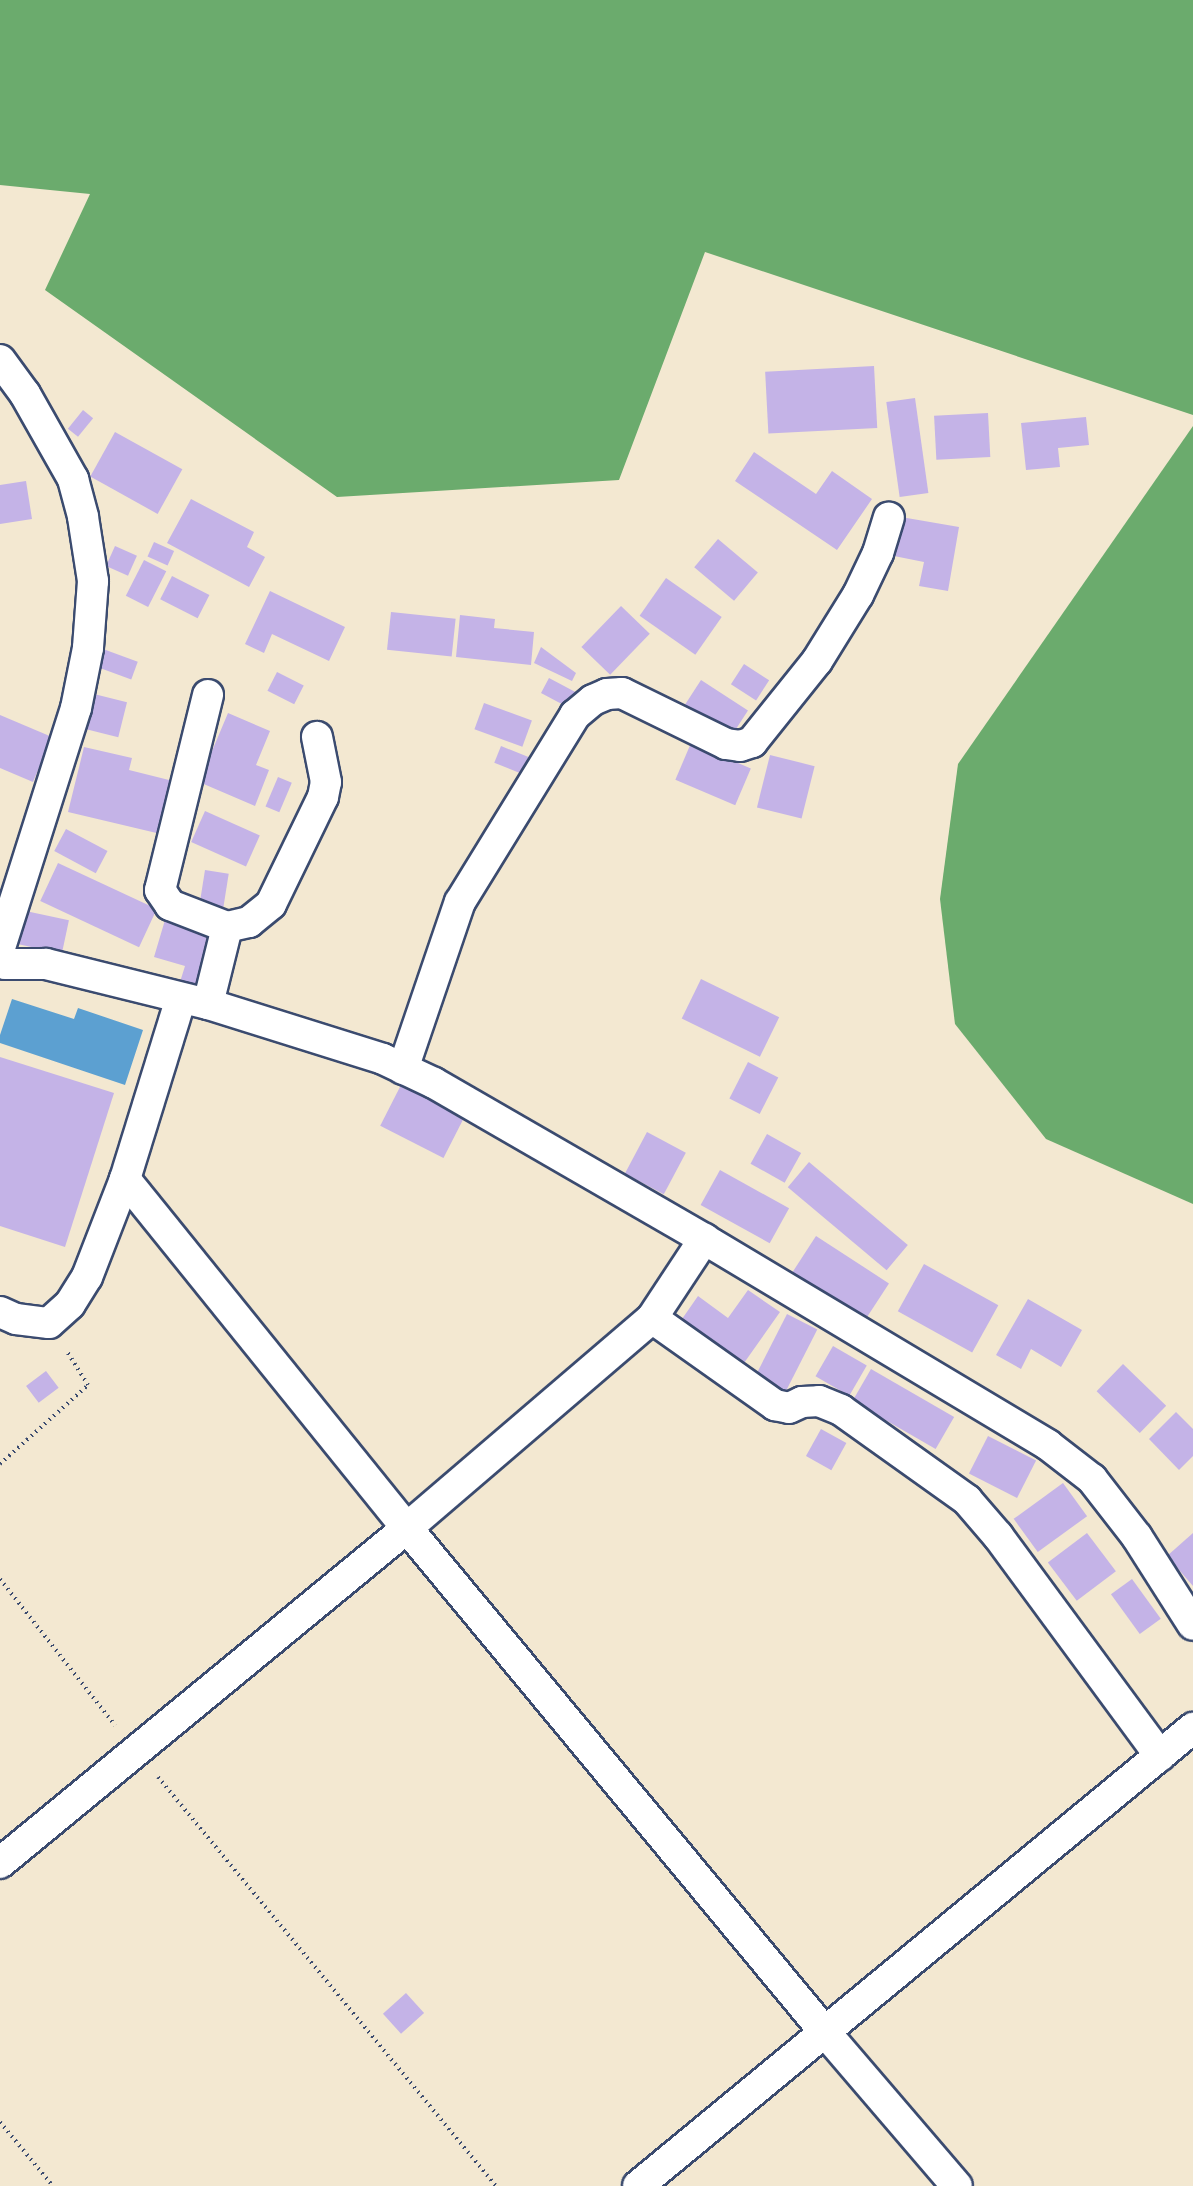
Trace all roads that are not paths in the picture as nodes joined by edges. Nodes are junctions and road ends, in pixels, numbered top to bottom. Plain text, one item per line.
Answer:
1 (0, 360) edge
2 (889, 518) dead end
3 (208, 695) dead end
4 (317, 737) dead end
5 (227, 927) junction
6 (0, 948) edge
7 (0, 960) edge
8 (195, 1001) junction
9 (403, 1069) junction
10 (125, 1179) junction
11 (704, 1239) junction
12 (0, 1312) edge
13 (652, 1318) junction
14 (407, 1528) junction
15 (1193, 1625) edge
16 (1193, 1728) edge
17 (1160, 1756) junction
18 (0, 1863) edge
19 (824, 2031) junction
20 (638, 2186) edge
21 (957, 2186) edge

1 - 6 street
2 - 9 street
3 - 5 street
4 - 5 street
5 - 8 street
7 - 8 street
8 - 9 street
8 - 10 street
9 - 11 street
10 - 12 street
10 - 14 street
11 - 13 street
11 - 15 street
13 - 14 street
13 - 17 street
14 - 18 street
14 - 19 street
16 - 17 street
17 - 19 street
19 - 20 street
19 - 21 street

